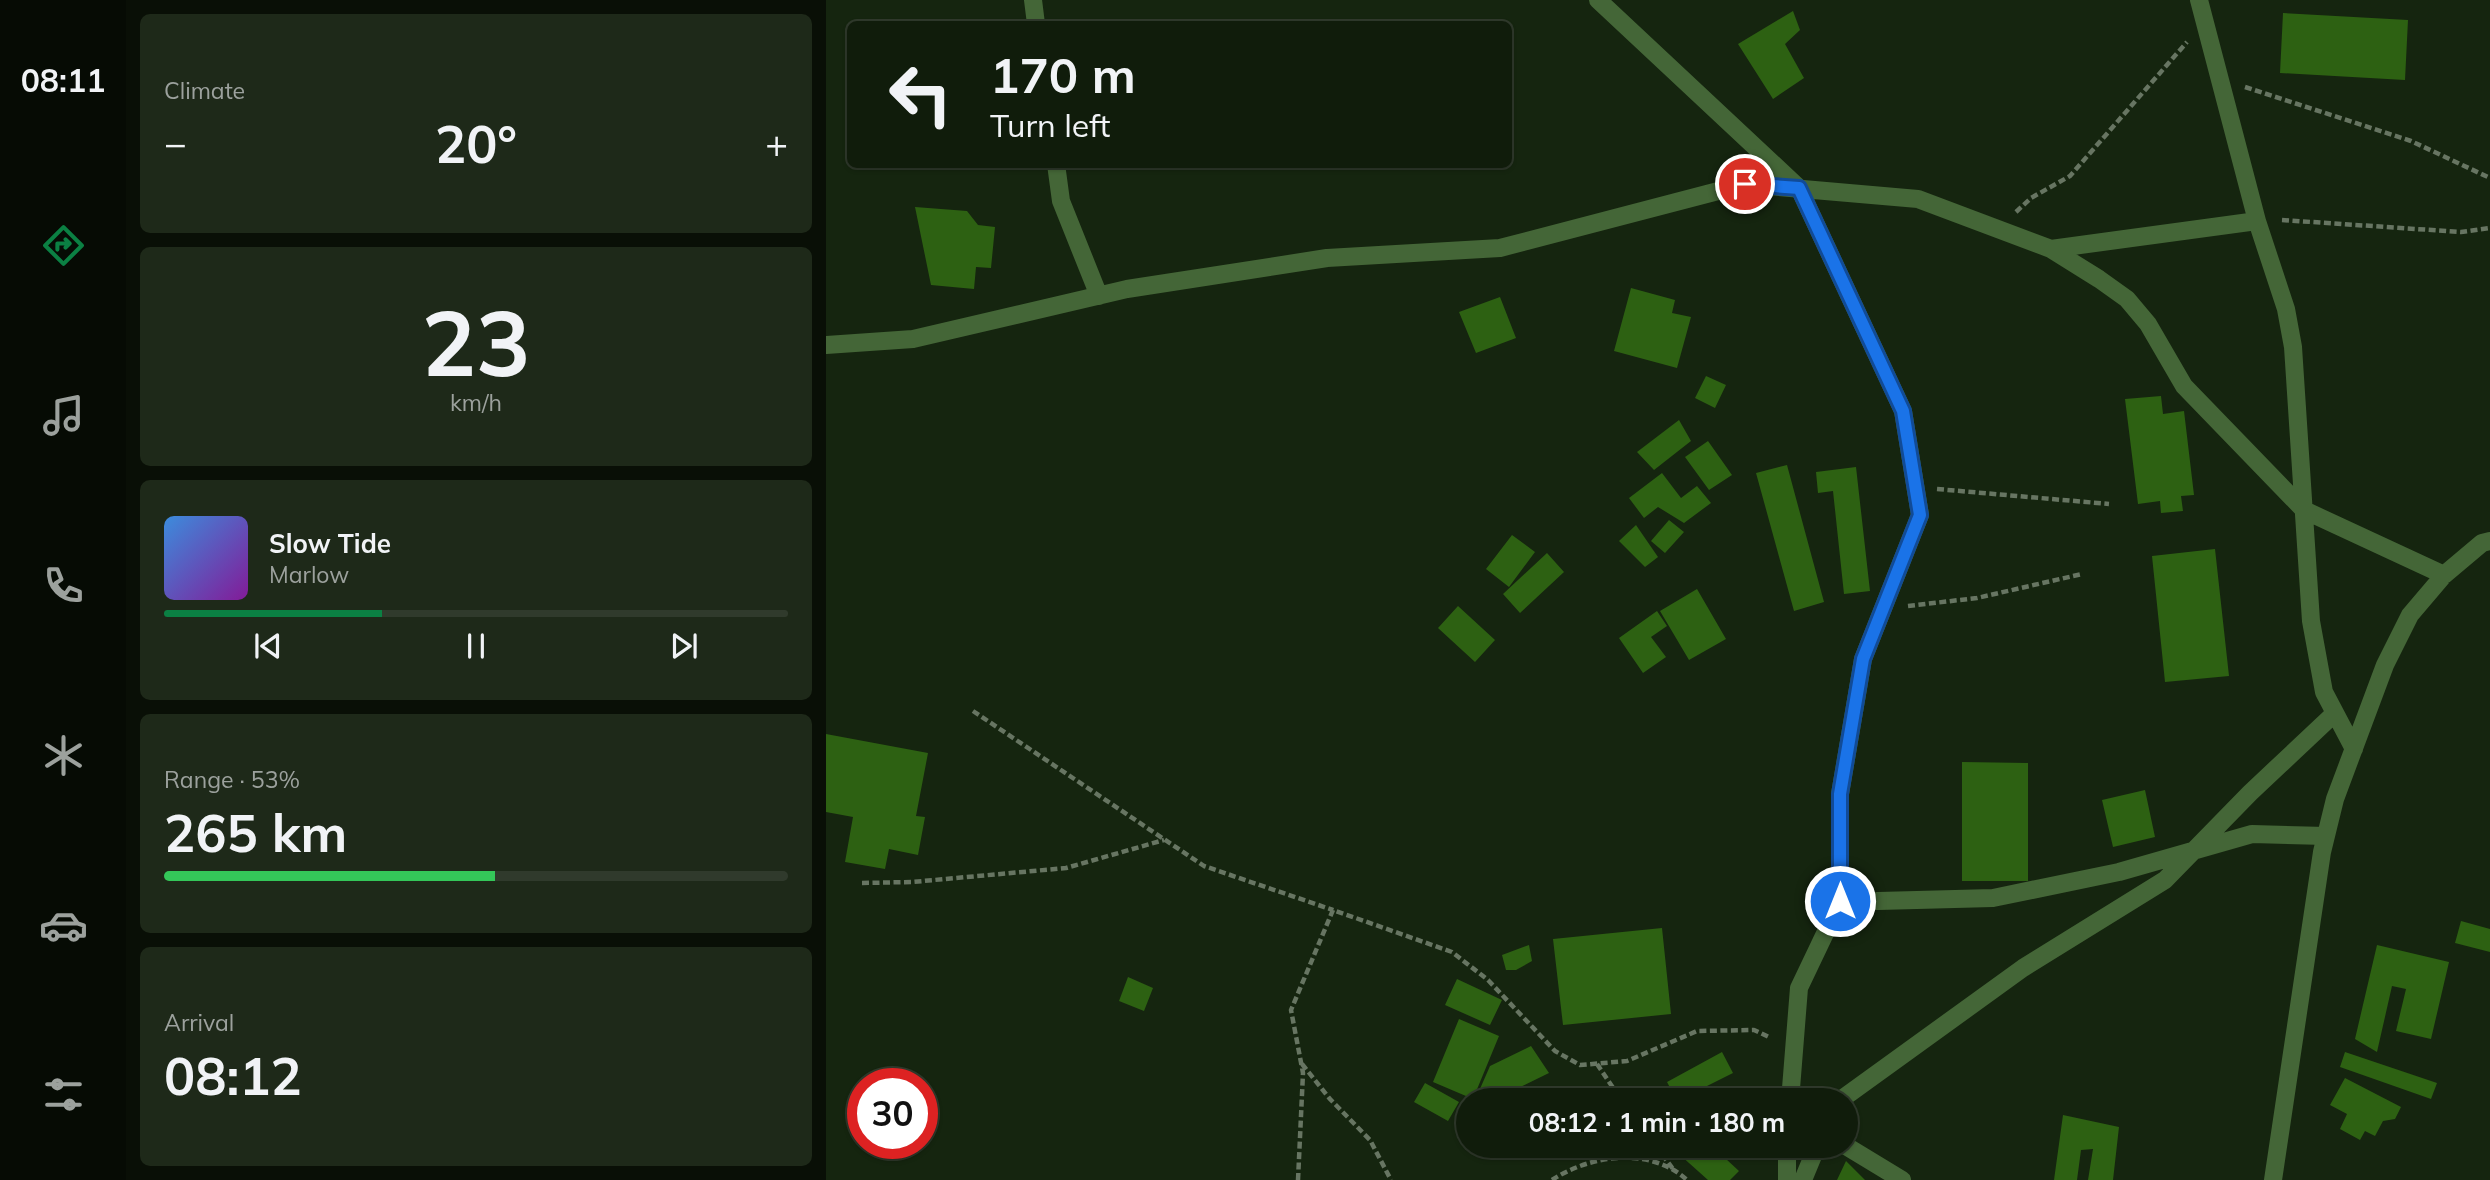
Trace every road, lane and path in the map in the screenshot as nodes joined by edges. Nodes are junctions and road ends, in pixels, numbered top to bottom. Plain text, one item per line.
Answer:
1 (1033, 0) edge
2 (1598, 0) edge
3 (2199, 0) edge
4 (1036, 21) edge
5 (2205, 23) junction
6 (2220, 80) junction
7 (1057, 168) edge
8 (2490, 178) edge
9 (1799, 188) junction
10 (2258, 220) junction
11 (1997, 229) junction
12 (2490, 229) edge
13 (2051, 249) junction
14 (1099, 296) junction
15 (826, 345) edge
16 (1916, 487) junction
17 (2109, 504) dead end
18 (2304, 510) junction
19 (2490, 541) edge
20 (2081, 574) dead end
21 (2444, 575) junction
22 (1883, 610) junction
23 (972, 711) dead end
24 (2335, 713) junction
25 (2354, 749) junction
26 (2326, 836) junction
27 (1165, 840) junction
28 (2194, 850) junction
29 (862, 883) dead end
30 (1840, 901) junction
31 (1333, 911) junction
32 (1794, 1047) junction
33 (1301, 1063) junction
34 (1597, 1063) junction
35 (1613, 1088) edge
36 (1791, 1088) edge
37 (1857, 1088) edge
38 (1858, 1153) edge
39 (1664, 1158) edge
40 (1787, 1158) edge
41 (1812, 1158) edge
42 (1673, 1170) junction
43 (1298, 1180) edge
44 (1391, 1180) edge
45 (1552, 1180) edge
46 (1687, 1180) edge
47 (1787, 1180) edge
48 (1803, 1180) edge
49 (1902, 1180) edge
50 (2273, 1180) edge

1 - 4 street
2 - 9 street
3 - 5 street
5 - 6 street
5 - 11 path
6 - 8 path
6 - 10 street
7 - 14 street
9 - 11 street
9 - 14 street
9 - 16 street
10 - 12 path
10 - 13 street
10 - 18 street
11 - 13 street
13 - 18 street
14 - 15 street
16 - 17 path
16 - 22 street
18 - 21 street
18 - 24 street
19 - 21 street
20 - 22 path
21 - 25 street
22 - 30 street
23 - 27 path
24 - 25 street
24 - 28 street
25 - 26 street
26 - 28 street
26 - 50 street
27 - 29 path
27 - 31 path
28 - 30 street
28 - 37 street
30 - 32 street
31 - 33 path
31 - 34 path
32 - 34 path
32 - 36 street
33 - 43 path
33 - 44 path
34 - 35 path
38 - 49 street
39 - 42 path
40 - 47 street
41 - 48 street
42 - 45 path
42 - 46 path

